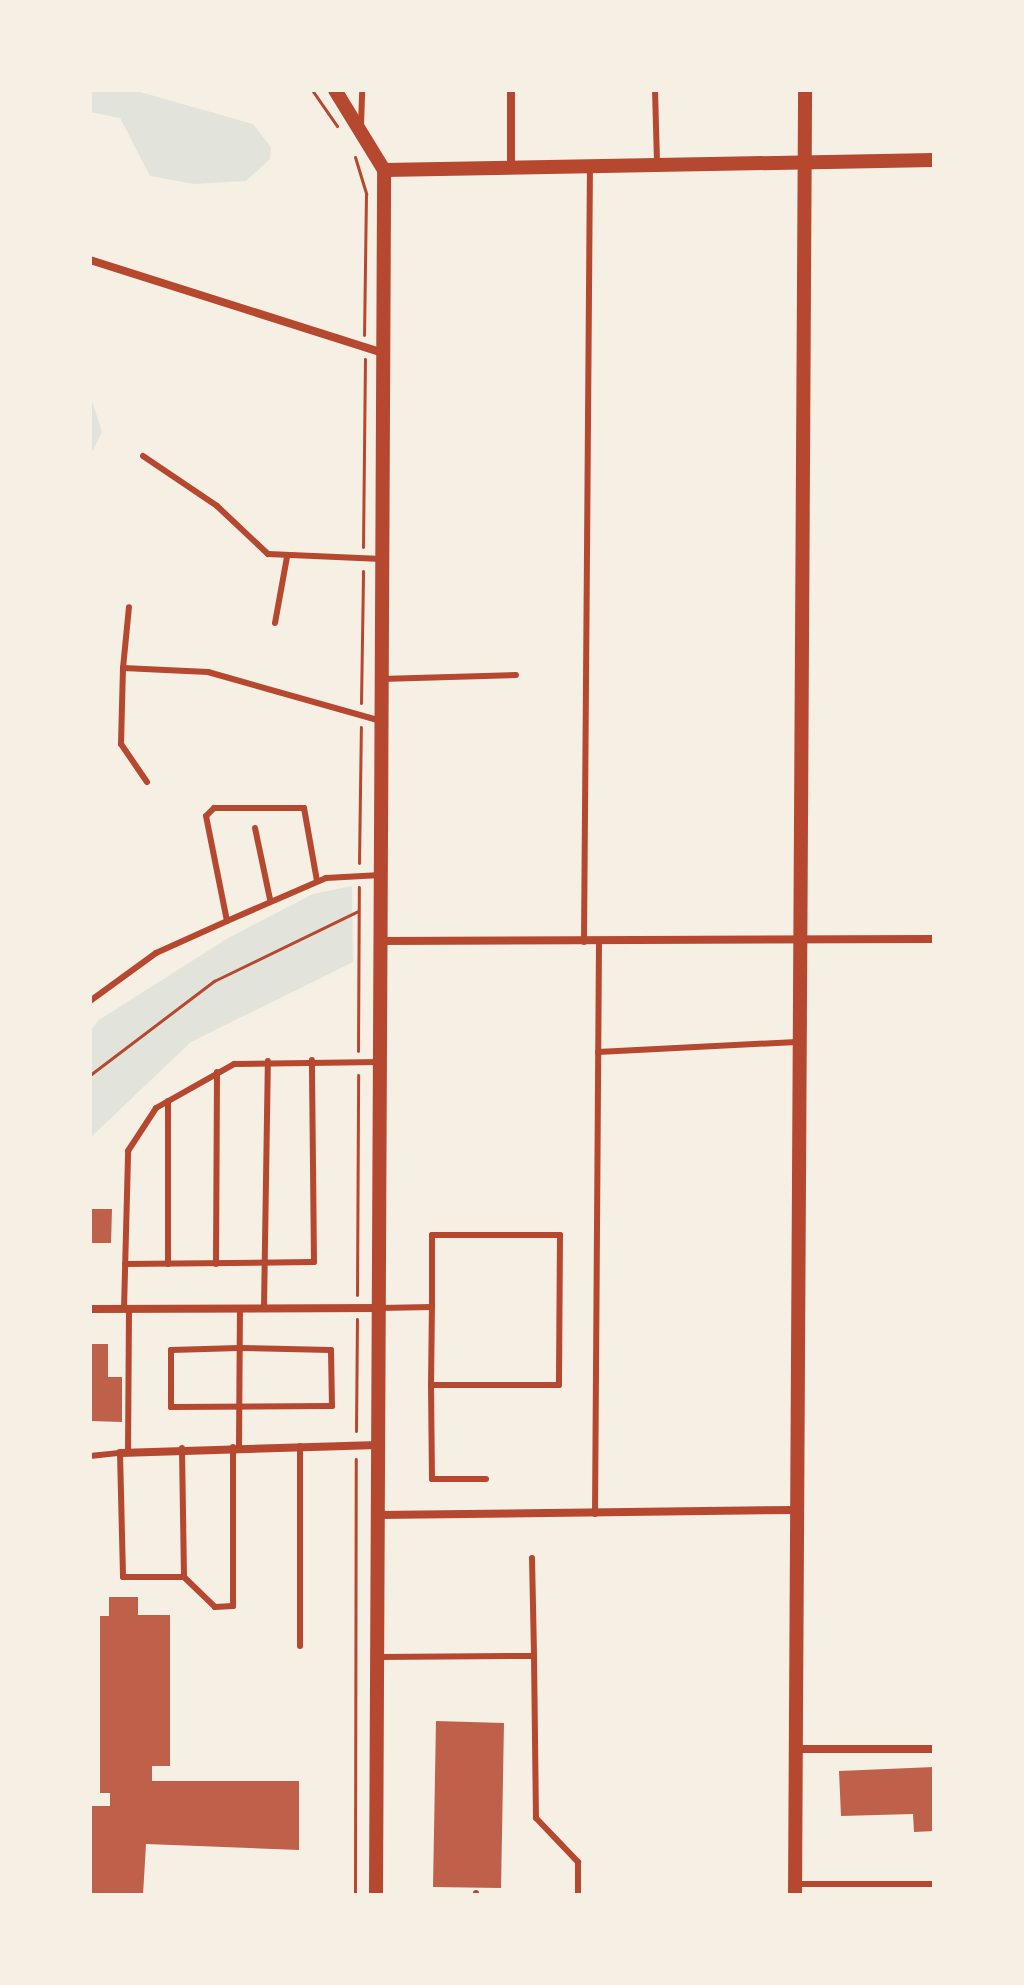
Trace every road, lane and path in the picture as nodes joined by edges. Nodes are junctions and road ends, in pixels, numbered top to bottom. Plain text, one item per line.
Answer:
1 (312, 90) edge
2 (335, 90) edge
3 (362, 90) edge
4 (511, 90) edge
5 (655, 90) edge
6 (805, 90) edge
7 (361, 132) junction
8 (346, 140) dead end
9 (354, 153) dead end
10 (934, 160) edge
11 (806, 161) junction
12 (590, 163) junction
13 (657, 163) junction
14 (511, 164) junction
15 (384, 170) junction
16 (90, 260) edge
17 (364, 335) dead end
18 (384, 353) junction
19 (365, 362) dead end
20 (143, 456) dead end
21 (363, 556) junction
22 (287, 557) junction
23 (382, 559) junction
24 (129, 607) dead end
25 (275, 623) dead end
26 (123, 668) junction
27 (516, 675) dead end
28 (381, 679) junction
29 (361, 717) junction
30 (381, 721) junction
31 (147, 782) dead end
32 (255, 828) dead end
33 (359, 874) junction
34 (381, 875) junction
35 (317, 881) junction
36 (270, 899) junction
37 (358, 910) junction
38 (227, 921) junction
39 (934, 939) edge
40 (380, 941) junction
41 (798, 941) junction
42 (584, 942) junction
43 (599, 942) junction
44 (90, 1001) edge
45 (797, 1042) junction
46 (598, 1052) junction
47 (312, 1060) junction
48 (268, 1061) junction
49 (358, 1062) junction
50 (380, 1062) junction
51 (217, 1072) junction
52 (90, 1075) edge
53 (168, 1101) junction
54 (125, 1264) junction
55 (168, 1264) junction
56 (216, 1264) junction
57 (265, 1264) junction
58 (432, 1307) junction
59 (264, 1308) junction
60 (357, 1308) junction
61 (380, 1308) junction
62 (90, 1309) edge
63 (126, 1309) junction
64 (240, 1309) junction
65 (239, 1348) junction
66 (431, 1385) junction
67 (239, 1407) junction
68 (356, 1445) junction
69 (378, 1445) junction
70 (300, 1446) junction
71 (236, 1447) junction
72 (182, 1448) junction
73 (124, 1452) junction
74 (90, 1456) edge
75 (486, 1479) dead end
76 (796, 1510) junction
77 (595, 1514) junction
78 (378, 1515) junction
79 (532, 1558) dead end
80 (184, 1577) junction
81 (300, 1646) dead end
82 (534, 1656) junction
83 (378, 1657) junction
84 (795, 1749) junction
85 (934, 1749) edge
86 (934, 1884) edge
87 (795, 1890) edge
88 (355, 1895) edge
89 (376, 1895) edge
90 (578, 1895) edge

1 - 8 path
2 - 7 street
3 - 7 lane
4 - 14 street
5 - 13 lane
6 - 11 street
7 - 15 street
9 - 17 path
10 - 11 street
11 - 13 street
11 - 41 street
12 - 13 street
12 - 14 street
12 - 42 lane
14 - 15 street
15 - 18 street
16 - 18 street
18 - 23 street
19 - 21 path
20 - 22 lane
21 - 22 lane
21 - 23 lane
21 - 29 path
22 - 25 lane
23 - 28 street
24 - 26 lane
26 - 29 lane
26 - 31 lane
27 - 28 lane
28 - 30 street
29 - 30 lane
29 - 33 path
30 - 34 street
32 - 36 lane
33 - 34 lane
33 - 35 lane
33 - 37 path
34 - 40 street
35 - 36 lane
35 - 38 lane
36 - 38 lane
37 - 49 path
37 - 52 path
38 - 44 lane
39 - 41 street
40 - 42 street
40 - 50 street
41 - 43 street
41 - 45 street
42 - 43 street
43 - 46 lane
45 - 46 lane
45 - 76 street
46 - 77 lane
47 - 48 lane
47 - 49 lane
47 - 57 lane
48 - 51 lane
48 - 57 lane
49 - 50 lane
49 - 60 path
50 - 61 street
51 - 53 lane
51 - 56 lane
53 - 54 lane
53 - 55 lane
54 - 55 lane
54 - 63 lane
55 - 56 lane
56 - 57 lane
57 - 59 lane
58 - 61 lane
58 - 66 lane
58 - 66 lane
59 - 60 street
59 - 64 street
60 - 61 street
60 - 68 path
61 - 69 street
62 - 63 street
63 - 64 street
63 - 73 lane
64 - 65 lane
65 - 67 lane
65 - 67 lane
65 - 67 lane
66 - 75 lane
67 - 71 lane
68 - 69 street
68 - 70 street
68 - 88 path
69 - 78 street
70 - 71 street
70 - 81 lane
71 - 72 street
71 - 80 lane
72 - 73 street
72 - 80 lane
73 - 74 lane
73 - 80 lane
76 - 77 street
76 - 84 street
77 - 78 street
78 - 83 street
79 - 82 lane
82 - 83 lane
82 - 90 lane
83 - 89 street
84 - 85 street
84 - 87 street
86 - 87 lane

